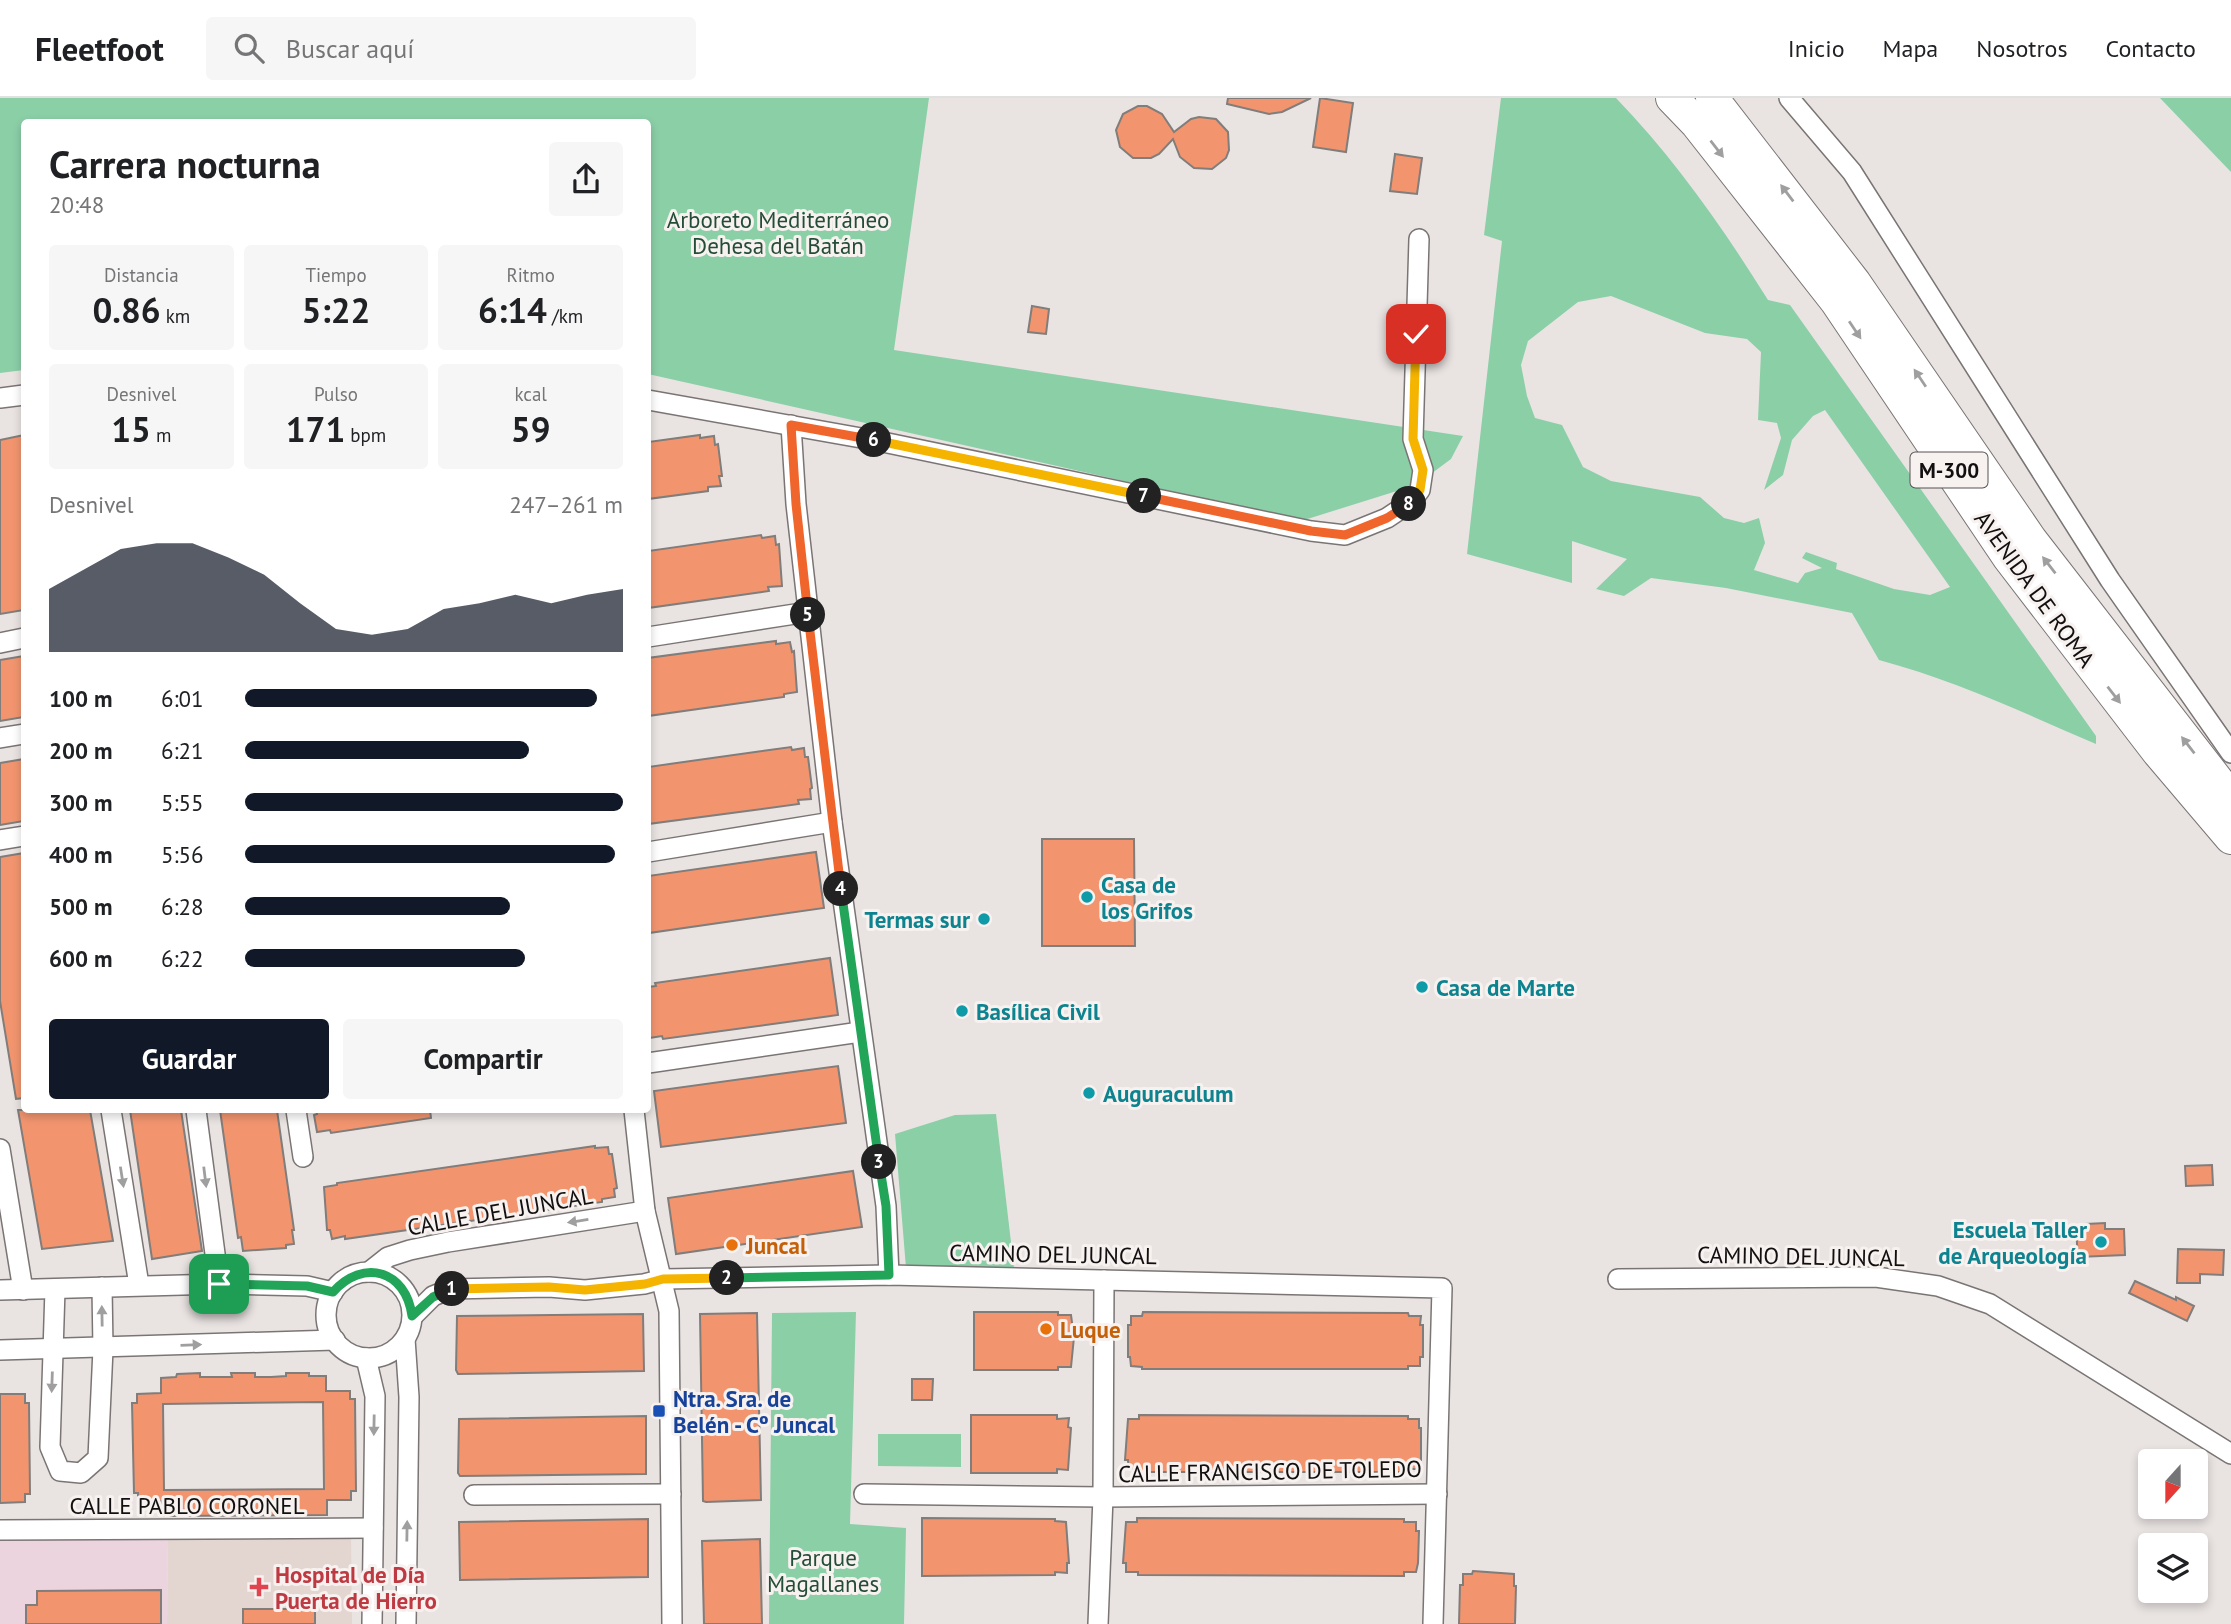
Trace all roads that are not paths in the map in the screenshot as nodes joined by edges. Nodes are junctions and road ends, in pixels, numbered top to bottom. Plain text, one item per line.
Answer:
1 (1672, 98) edge
2 (1712, 98) edge
3 (1789, 98) edge
4 (1419, 239) dead end
5 (21, 395) edge
6 (0, 398) edge
7 (651, 401) edge
8 (791, 425) junction
9 (808, 612) junction
10 (651, 637) edge
11 (21, 640) edge
12 (0, 643) edge
13 (21, 734) edge
14 (0, 738) edge
15 (2231, 752) edge
16 (2231, 798) edge
17 (832, 822) junction
18 (21, 836) edge
19 (2231, 838) edge
20 (0, 840) edge
21 (651, 852) edge
22 (860, 1032) junction
23 (651, 1063) edge
24 (111, 1113) edge
25 (196, 1113) edge
26 (296, 1113) edge
27 (634, 1113) edge
28 (0, 1149) edge
29 (303, 1157) dead end
30 (645, 1210) junction
31 (369, 1272) junction
32 (889, 1275) junction
33 (663, 1279) junction
34 (1618, 1279) dead end
35 (1104, 1280) junction
36 (139, 1284) junction
37 (219, 1284) junction
38 (102, 1286) junction
39 (55, 1289) junction
40 (0, 1290) edge
41 (23, 1290) junction
42 (333, 1292) junction
43 (412, 1316) junction
44 (405, 1339) junction
45 (335, 1340) junction
46 (53, 1349) junction
47 (103, 1349) junction
48 (0, 1350) edge
49 (366, 1358) junction
50 (2231, 1454) edge
51 (670, 1494) junction
52 (864, 1494) dead end
53 (1437, 1494) junction
54 (474, 1495) dead end
55 (1103, 1497) junction
56 (373, 1528) junction
57 (0, 1530) edge
58 (372, 1624) edge
59 (406, 1624) edge
60 (672, 1624) edge
61 (1098, 1624) edge
62 (1433, 1624) edge

1 -> 19 main road, AVENIDA DE ROMA / M-300
16 -> 2 main road, AVENIDA DE ROMA / M-300
3 - 15 street
4 - 8 street
5 - 6 street
7 - 8 street
8 - 9 street
9 - 10 street
9 - 17 street
11 - 12 street
13 - 14 street
17 - 21 street
17 - 22 street
18 - 20 street
22 - 23 street
22 - 32 street
24 -> 36 street
25 -> 37 street
26 - 29 street
27 - 30 street
28 - 41 street
30 -> 31 street, CALLE DEL JUNCAL
30 - 33 street
31 - 42 street
31 - 43 street
32 - 33 street, CAMINO DEL JUNCAL
32 - 35 street, CAMINO DEL JUNCAL
33 - 43 street
33 - 51 street
34 - 50 street, CAMINO DEL JUNCAL
35 - 53 street, CAMINO DEL JUNCAL
35 - 55 street
36 - 37 street
36 - 38 street
37 - 42 street
38 - 39 street
47 -> 38 street
39 - 41 street
39 - 46 street
40 - 41 street
42 - 45 street
43 - 44 street
44 - 49 street
59 -> 44 street
47 -> 45 street
45 - 49 street
46 - 47 street
46 -> 47 street
46 - 48 street
49 -> 56 street
51 - 54 street
51 - 60 street
52 - 55 street, CALLE FRANCISCO DE TOLEDO
53 - 55 street, CALLE FRANCISCO DE TOLEDO
53 - 62 street
55 - 61 street
56 - 57 street, CALLE PABLO CORONEL
56 - 58 street

